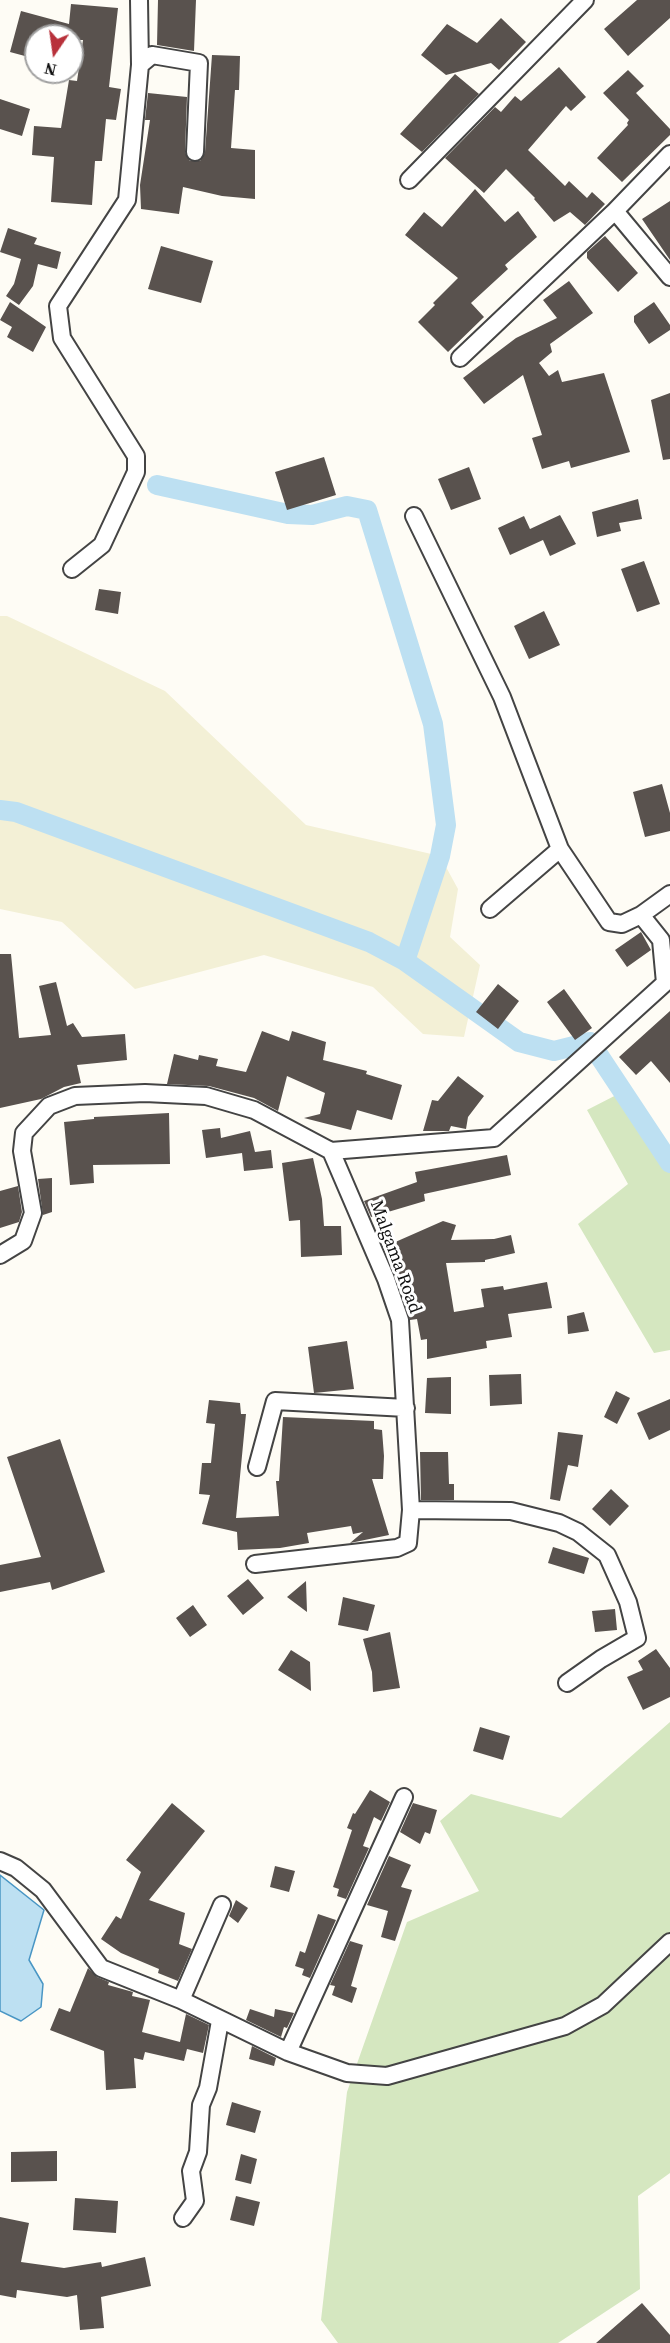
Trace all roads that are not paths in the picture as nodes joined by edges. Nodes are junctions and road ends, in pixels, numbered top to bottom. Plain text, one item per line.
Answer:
1 (139, 0) edge
2 (585, 0) edge
3 (140, 65) junction
4 (195, 152) dead end
5 (670, 154) edge
6 (409, 180) dead end
7 (615, 211) junction
8 (670, 277) edge
9 (460, 358) dead end
10 (414, 516) dead end
11 (72, 569) dead end
12 (560, 849) junction
13 (670, 894) edge
14 (489, 909) dead end
15 (641, 915) junction
16 (332, 1150) junction
17 (0, 1255) edge
18 (406, 1408) junction
19 (257, 1467) dead end
20 (411, 1510) junction
21 (255, 1564) dead end
22 (567, 1683) dead end
23 (404, 1797) dead end
24 (0, 1861) edge
25 (222, 1905) dead end
26 (670, 1942) edge
27 (181, 2000) junction
28 (220, 2021) junction
29 (288, 2052) junction
30 (183, 2218) dead end

1 - 3 street
2 - 6 street
3 - 4 street
3 - 11 street
5 - 7 street
7 - 8 street
7 - 9 street
10 - 12 street
12 - 14 street
12 - 15 street
13 - 15 street
15 - 16 street
16 - 17 street
16 - 18 street, Malgama Road
18 - 19 street
18 - 20 street, Malgama Road
20 - 21 street, Malgama Road
20 - 22 street
23 - 29 street
24 - 27 street
25 - 27 street
26 - 29 street
27 - 28 street
28 - 29 street
28 - 30 street

